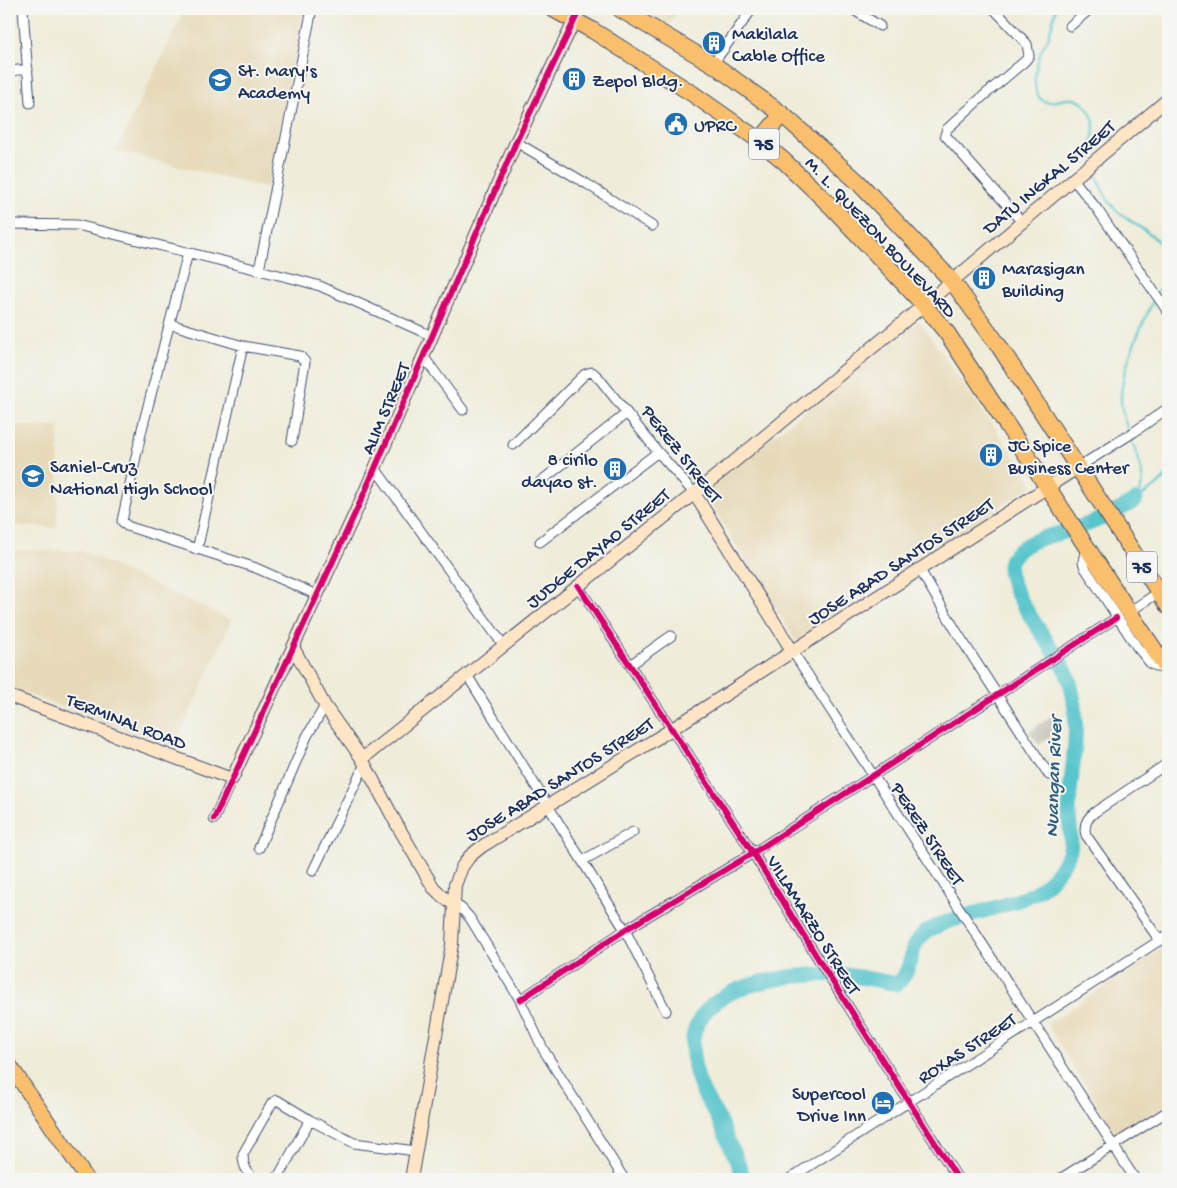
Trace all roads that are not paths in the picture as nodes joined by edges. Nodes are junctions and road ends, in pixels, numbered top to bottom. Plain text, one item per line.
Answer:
1 (23, 9) edge
2 (312, 9) edge
3 (553, 9) edge
4 (620, 9) edge
5 (752, 9) edge
6 (852, 9) edge
7 (994, 9) edge
8 (1090, 9) edge
9 (577, 14) edge
10 (880, 26) dead end
11 (1070, 26) dead end
12 (714, 64) junction
13 (28, 69) junction
14 (9, 71) edge
15 (1168, 99) edge
16 (30, 103) dead end
17 (782, 114) junction
18 (760, 141) junction
19 (516, 142) junction
20 (1073, 179) junction
21 (1022, 222) junction
22 (9, 224) edge
23 (652, 226) dead end
24 (188, 253) junction
25 (259, 270) junction
26 (952, 281) junction
27 (924, 305) junction
28 (1166, 308) edge
29 (170, 324) junction
30 (432, 336) junction
31 (244, 346) junction
32 (423, 356) junction
33 (1168, 408) edge
34 (463, 410) dead end
35 (627, 413) junction
36 (292, 441) dead end
37 (514, 445) dead end
38 (658, 452) junction
39 (375, 468) junction
40 (1077, 468) junction
41 (540, 482) dead end
42 (1047, 488) junction
43 (694, 493) junction
44 (540, 542) dead end
45 (198, 550) junction
46 (920, 570) junction
47 (578, 586) junction
48 (1164, 589) edge
49 (317, 595) junction
50 (1168, 606) edge
51 (1122, 615) junction
52 (671, 636) dead end
53 (504, 646) junction
54 (293, 647) junction
55 (793, 652) junction
56 (630, 665) junction
57 (1168, 671) edge
58 (467, 675) junction
59 (9, 696) edge
60 (998, 696) junction
61 (325, 706) junction
62 (672, 729) junction
63 (363, 762) junction
64 (1168, 763) edge
65 (1048, 775) dead end
66 (874, 776) junction
67 (232, 779) junction
68 (548, 806) junction
69 (214, 819) dead end
70 (633, 832) dead end
71 (259, 848) dead end
72 (753, 853) junction
73 (582, 861) junction
74 (313, 871) dead end
75 (453, 904) junction
76 (625, 930) junction
77 (1168, 935) edge
78 (1160, 941) junction
79 (520, 1000) junction
80 (666, 1011) dead end
81 (1034, 1021) junction
82 (9, 1064) edge
83 (909, 1101) junction
84 (1168, 1111) edge
85 (310, 1120) junction
86 (1114, 1145) junction
87 (416, 1151) junction
88 (86, 1179) edge
89 (253, 1179) edge
90 (277, 1179) edge
91 (411, 1179) edge
92 (624, 1179) edge
93 (789, 1179) edge
94 (958, 1179) edge
95 (1060, 1179) edge
96 (1135, 1179) edge

1 - 13 street
2 - 25 street
3 - 9 highway, M. L. QUEZON BOULEVARD / 75
4 - 12 highway, M. L. QUEZON BOULEVARD / 75
5 - 12 street
6 - 10 street
7 - 21 street
8 - 11 street
9 - 18 highway, M. L. QUEZON BOULEVARD / 75
9 - 19 street, ALIM STREET
12 - 17 highway, M. L. QUEZON BOULEVARD / 75
13 - 14 street
13 - 16 street
15 - 20 street, DATU INGKAL STREET
17 - 18 highway
17 - 26 highway, M. L. QUEZON BOULEVARD / 75
18 - 27 highway, M. L. QUEZON BOULEVARD / 75
19 - 23 street
19 - 30 street, ALIM STREET
20 - 21 street, DATU INGKAL STREET
20 - 28 street
21 - 26 street, DATU INGKAL STREET
22 - 24 street
24 - 25 street
24 - 29 street
25 - 30 street
26 - 27 street, DATU INGKAL STREET
26 - 40 highway, M. L. QUEZON BOULEVARD / 75
27 - 42 highway, M. L. QUEZON BOULEVARD / 75
27 - 43 street, JUDGE DAYAO STREET
29 - 31 street
29 - 45 street
30 - 32 street, ALIM STREET
31 - 36 street
31 - 45 street
32 - 34 street
32 - 39 street, ALIM STREET
33 - 40 street
35 - 37 street, PEREZ STREET
35 - 38 street, PEREZ STREET
35 - 41 street
38 - 43 street, PEREZ STREET
38 - 44 street
39 - 49 street, ALIM STREET
39 - 53 street
40 - 42 street, JOSE ABAD SANTOS STREET
40 - 48 highway, M. L. QUEZON BOULEVARD / 75
42 - 46 street, JOSE ABAD SANTOS STREET
42 - 51 highway, M. L. QUEZON BOULEVARD / 75
43 - 47 street, JUDGE DAYAO STREET
43 - 55 street, PEREZ STREET
45 - 49 street
46 - 55 street, JOSE ABAD SANTOS STREET
46 - 60 street
47 - 53 street, JUDGE DAYAO STREET
47 - 56 street, VILLAMARZO STREET
48 - 50 highway, M. L. QUEZON BOULEVARD / 75
48 - 51 street
49 - 54 street, ALIM STREET
51 - 57 highway, M. L. QUEZON BOULEVARD / 75
51 - 60 street
52 - 56 street
53 - 58 street, JUDGE DAYAO STREET
54 - 61 street
54 - 67 street, ALIM STREET
55 - 62 street, JOSE ABAD SANTOS STREET
55 - 66 street, PEREZ STREET
56 - 62 street, VILLAMARZO STREET
58 - 63 street, JUDGE DAYAO STREET
58 - 68 street
59 - 67 street, TERMINAL ROAD
60 - 65 street
60 - 66 street
61 - 63 street
61 - 71 street
62 - 68 street, JOSE ABAD SANTOS STREET
62 - 72 street, VILLAMARZO STREET
63 - 74 street
63 - 75 street
64 - 78 street
66 - 72 street
66 - 81 street, PEREZ STREET
67 - 69 street, ALIM STREET
68 - 73 street
68 - 75 street, JOSE ABAD SANTOS STREET
70 - 73 street
72 - 76 street
72 - 83 street, VILLAMARZO STREET
73 - 76 street
75 - 79 street
75 - 87 street, JOSE ABAD SANTOS STREET
76 - 79 street
76 - 80 street
77 - 78 street, ROXAS STREET
78 - 81 street, ROXAS STREET
79 - 92 street
81 - 83 street, ROXAS STREET
81 - 86 street, PEREZ STREET
82 - 88 main road
83 - 93 street, ROXAS STREET
83 - 94 street, VILLAMARZO STREET
84 - 86 street
85 - 87 street
85 - 89 street
85 - 90 street
86 - 95 street
86 - 96 street, PEREZ STREET
87 - 91 street, JOSE ABAD SANTOS STREET

